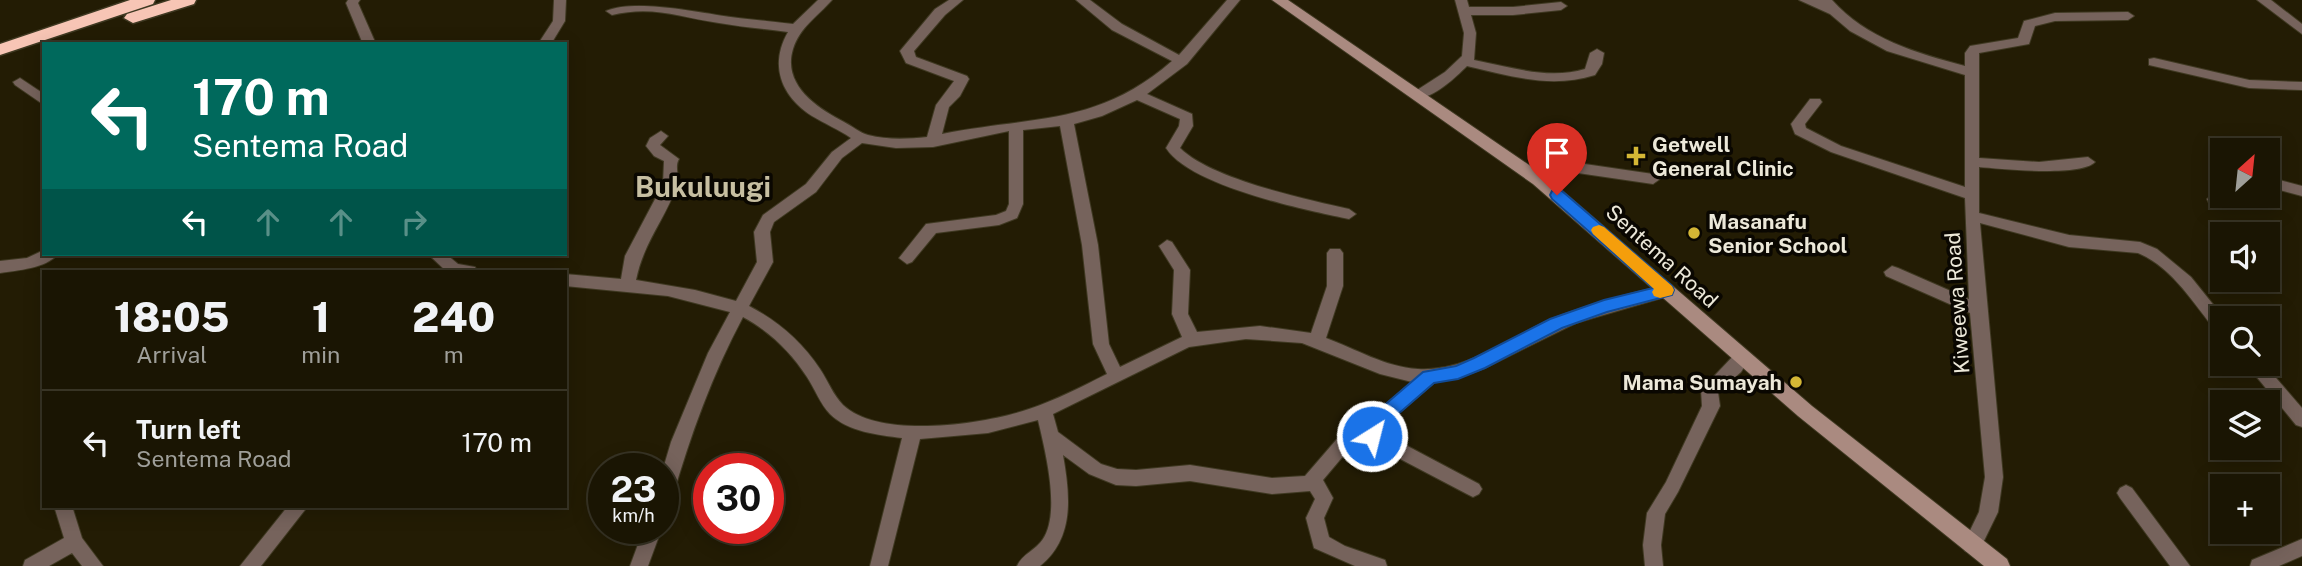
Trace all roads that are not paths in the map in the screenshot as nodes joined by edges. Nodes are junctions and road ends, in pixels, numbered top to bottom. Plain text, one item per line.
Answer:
1 (147, 0) edge
2 (188, 0) edge
3 (354, 0) edge
4 (560, 0) edge
5 (826, 0) edge
6 (957, 0) edge
7 (1082, 0) edge
8 (1234, 0) edge
9 (1279, 0) edge
10 (1805, 0) edge
11 (2263, 0) edge
12 (1462, 5) edge
13 (1561, 6) dead end
14 (1829, 6) edge
15 (612, 11) dead end
16 (2128, 16) dead end
17 (798, 29) junction
18 (2302, 30) edge
19 (62, 42) edge
20 (369, 42) edge
21 (545, 42) edge
22 (42, 49) edge
23 (0, 50) edge
24 (1597, 53) dead end
25 (1182, 61) junction
26 (1466, 62) junction
27 (2154, 62) dead end
28 (0, 63) edge
29 (1971, 72) junction
30 (20, 82) dead end
31 (2302, 86) edge
32 (1136, 93) junction
33 (1419, 94) junction
34 (42, 99) edge
35 (1815, 102) dead end
36 (1066, 121) junction
37 (1016, 127) junction
38 (662, 136) dead end
39 (860, 138) junction
40 (933, 142) junction
41 (1972, 162) junction
42 (2088, 162) dead end
43 (1536, 178) junction
44 (1653, 179) dead end
45 (2280, 185) edge
46 (2302, 191) edge
47 (1972, 195) junction
48 (1349, 214) dead end
49 (1972, 216) junction
50 (1167, 246) dead end
51 (1335, 253) dead end
52 (45, 256) edge
53 (907, 258) dead end
54 (438, 265) edge
55 (0, 267) edge
56 (462, 270) edge
57 (1892, 272) dead end
58 (567, 280) edge
59 (627, 286) junction
60 (1666, 290) junction
61 (741, 309) junction
62 (1978, 310) junction
63 (2210, 313) edge
64 (1192, 340) junction
65 (1317, 341) junction
66 (1742, 358) junction
67 (1116, 376) junction
68 (2264, 376) edge
69 (1429, 377) junction
70 (1044, 411) junction
71 (1380, 419) junction
72 (2302, 420) edge
73 (913, 431) junction
74 (1051, 436) junction
75 (677, 453) edge
76 (1313, 480) junction
77 (1473, 489) dead end
78 (2126, 494) dead end
79 (64, 508) edge
80 (297, 508) edge
81 (74, 542) junction
82 (647, 544) edge
83 (1972, 545) junction
84 (2302, 547) edge
85 (32, 566) edge
86 (94, 566) edge
87 (249, 566) edge
88 (639, 566) edge
89 (879, 566) edge
90 (1026, 566) edge
91 (1378, 566) edge
92 (1654, 566) edge
93 (2000, 566) edge
94 (2181, 566) edge
95 (2259, 566) edge

1 - 23 highway
2 - 19 highway
3 - 20 street
4 - 21 street
5 - 17 street
6 - 40 street
7 - 25 street
8 - 25 street
9 - 33 main road, Sentema Road
10 - 14 street
11 - 18 street
12 - 13 street
12 - 26 street
14 - 29 street
15 - 17 street
16 - 29 street, Kiweewa Road
17 - 39 street
22 - 28 highway
24 - 26 street
25 - 32 street
26 - 33 street
27 - 31 street
29 - 41 street, Kiweewa Road
30 - 34 street
32 - 36 street
32 - 48 street
33 - 43 main road, Sentema Road
35 - 47 street
36 - 37 street
36 - 67 street
37 - 40 street
37 - 53 street
38 - 59 street
39 - 40 street
39 - 61 street
41 - 42 street
41 - 47 street, Kiweewa Road
43 - 44 street
43 - 60 main road, Sentema Road
45 - 46 street
47 - 49 street, Kiweewa Road
49 - 62 street, Kiweewa Road
49 - 63 street
50 - 64 street
51 - 65 street
52 - 55 street
54 - 56 street
57 - 62 street
58 - 59 street
59 - 61 street
60 - 66 main road, Sentema Road
60 - 69 street
61 - 73 street
61 - 75 street
62 - 83 street, Kiweewa Road
64 - 65 street
64 - 67 street
65 - 69 street
66 - 83 main road, Sentema Road
66 - 92 street
67 - 70 street
68 - 72 street
69 - 71 street
70 - 73 street
70 - 74 street
71 - 76 street
71 - 77 street
73 - 89 street
74 - 76 street
74 - 90 street
76 - 91 street
78 - 94 street
79 - 81 street
80 - 87 street
81 - 85 street
81 - 86 street
82 - 88 street
83 - 93 main road, Sentema Road
84 - 95 street

